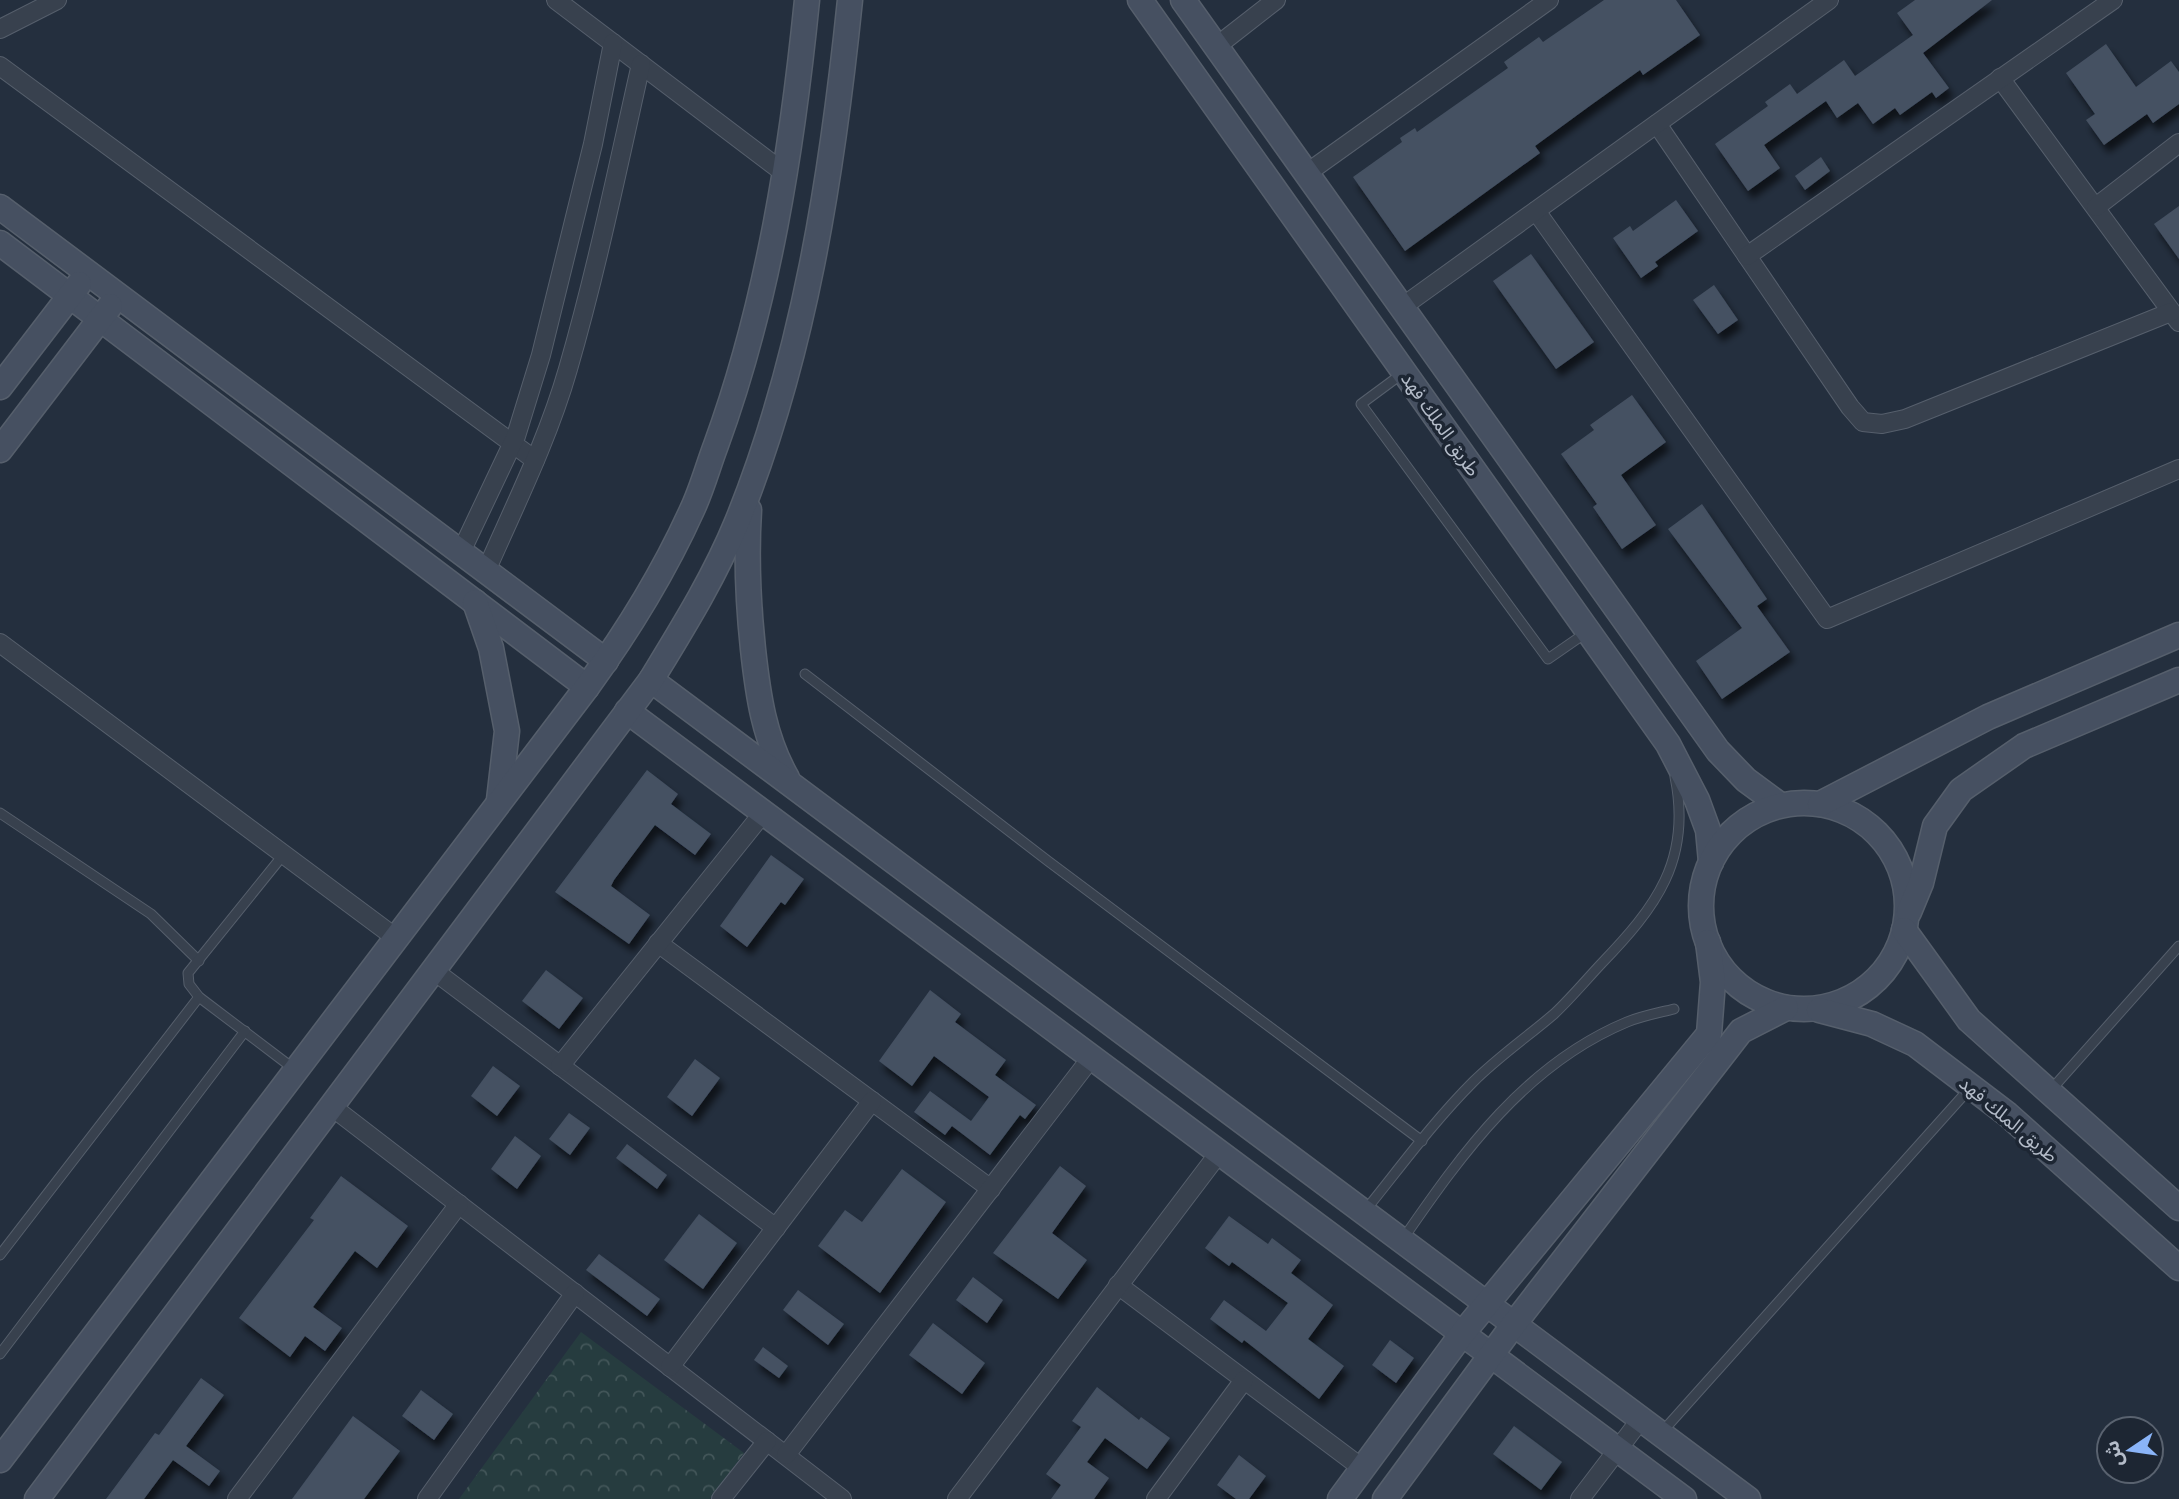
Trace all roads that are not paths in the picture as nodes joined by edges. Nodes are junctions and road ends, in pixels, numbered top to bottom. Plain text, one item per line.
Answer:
1 (57, 0) edge
2 (556, 0) edge
3 (850, 0) edge
4 (857, 0) edge
5 (1123, 0) edge
6 (1140, 0) edge
7 (1183, 0) edge
8 (1276, 0) edge
9 (1549, 0) edge
10 (1829, 0) edge
11 (2113, 0) edge
12 (805, 1) edge
13 (848, 27) junction
14 (0, 29) edge
15 (613, 43) junction
16 (1217, 46) junction
17 (1181, 57) junction
18 (641, 64) junction
19 (0, 66) edge
20 (2000, 78) junction
21 (1657, 124) junction
22 (2179, 144) edge
23 (783, 172) junction
24 (1307, 173) junction
25 (2096, 206) junction
26 (0, 207) edge
27 (1536, 211) junction
28 (0, 243) edge
29 (1746, 256) junction
30 (88, 273) junction
31 (118, 295) junction
32 (70, 296) junction
33 (1402, 307) junction
34 (2175, 317) edge
35 (100, 319) junction
36 (1405, 372) junction
37 (0, 387) edge
38 (512, 443) junction
39 (0, 450) edge
40 (535, 460) junction
41 (2179, 469) edge
42 (750, 486) junction
43 (461, 552) junction
44 (486, 571) junction
45 (475, 602) junction
46 (1588, 631) junction
47 (2179, 635) edge
48 (0, 643) edge
49 (606, 661) junction
50 (805, 674) dead end
51 (651, 680) junction
52 (2179, 680) edge
53 (587, 687) junction
54 (1687, 708) junction
55 (627, 711) junction
56 (1663, 737) junction
57 (791, 785) junction
58 (499, 803) junction
59 (1820, 804) junction
60 (1780, 805) junction
61 (0, 813) edge
62 (762, 813) junction
63 (284, 854) junction
64 (1711, 862) junction
65 (1905, 923) junction
66 (396, 937) junction
67 (1708, 942) junction
68 (658, 943) junction
69 (2179, 946) edge
70 (199, 961) junction
71 (433, 970) junction
72 (200, 997) junction
73 (1786, 1007) junction
74 (1674, 1009) dead end
75 (1815, 1009) junction
76 (245, 1031) junction
77 (1091, 1058) junction
78 (560, 1066) junction
79 (296, 1070) junction
80 (1971, 1086) junction
81 (2050, 1092) junction
82 (872, 1101) junction
83 (331, 1107) junction
84 (1422, 1141) junction
85 (1219, 1153) junction
86 (990, 1189) junction
87 (459, 1205) junction
88 (2179, 1208) edge
89 (1364, 1213) junction
90 (776, 1228) junction
91 (1402, 1241) junction
92 (0, 1255) edge
93 (2179, 1268) edge
94 (1118, 1285) junction
95 (575, 1293) junction
96 (1486, 1304) junction
97 (1514, 1324) junction
98 (1462, 1334) junction
99 (0, 1354) edge
100 (1492, 1356) junction
101 (670, 1367) junction
102 (1244, 1380) junction
103 (1651, 1427) junction
104 (767, 1441) junction
105 (1618, 1450) junction
106 (786, 1455) junction
107 (0, 1460) edge
108 (1362, 1468) junction
109 (37, 1499) edge
110 (237, 1499) edge
111 (427, 1499) edge
112 (721, 1499) edge
113 (842, 1499) edge
114 (957, 1499) edge
115 (1156, 1499) edge
116 (1340, 1499) edge
117 (1385, 1499) edge
118 (1580, 1499) edge
119 (1684, 1499) edge
120 (1748, 1499) edge

1 - 14 street
2 - 15 street
3 - 13 street
4 - 13 street
5 - 17 street
6 - 17 street, طريق الملك فهد
7 - 16 street, طريق الملك فهد
8 - 16 street
9 - 24 street
10 - 21 street
11 - 20 street
12 - 23 street
13 - 42 street
15 - 18 street
15 - 38 street
16 - 24 street, طريق الملك فهد
17 - 36 street, طريق الملك فهد
18 - 23 street
18 - 40 street
19 - 38 street
20 - 25 street
20 - 29 street
21 - 27 street
21 - 29 street
22 - 25 street
23 - 49 street
24 - 33 street, طريق الملك فهد
25 - 34 street
26 - 30 street
27 - 33 street
27 - 41 street
28 - 32 street
29 - 34 street
30 - 31 street
30 - 32 street
31 - 35 street
31 - 43 street
32 - 35 street
32 - 37 street
33 - 54 street, طريق الملك فهد
35 - 39 street
35 - 45 street
36 - 46 street, طريق الملك فهد
36 - 46 lane
38 - 40 street
38 - 43 street
40 - 44 street
42 - 51 street
42 - 57 street
43 - 44 street
44 - 49 street
45 - 53 street
45 - 58 street
46 - 56 street, طريق الملك فهد
47 - 59 street
48 - 63 street
49 - 53 street
50 - 84 lane
51 - 55 street
51 - 57 street
52 - 65 street
53 - 58 street
54 - 56 street
54 - 60 street, طريق الملك فهد
55 - 62 street
55 - 71 street
56 - 64 street, طريق الملك فهد
56 - 84 lane
57 - 89 street
58 - 66 street
59 - 60 street
59 - 65 street
60 - 64 street
61 - 70 lane
62 - 68 street
62 - 77 street
63 - 66 street
63 - 70 lane
64 - 67 street
65 - 75 street
65 - 81 street
66 - 79 street
67 - 73 street
67 - 96 street
68 - 78 street
68 - 82 street
69 - 81 lane
70 - 72 lane
71 - 78 street
71 - 83 street
72 - 76 lane
72 - 92 lane
73 - 75 street
73 - 97 street
74 - 91 lane
75 - 80 street, طريق الملك فهد
76 - 79 lane
76 - 99 lane
77 - 85 street
77 - 86 street
78 - 90 street
79 - 107 street
80 - 93 street, طريق الملك فهد
80 - 103 lane
81 - 88 street
82 - 86 street
82 - 90 street
83 - 87 street
83 - 109 street
84 - 89 lane
85 - 94 street
85 - 98 street
86 - 106 street
87 - 95 street
87 - 110 street
89 - 91 street
90 - 101 street
91 - 96 street
94 - 102 street
94 - 114 street
95 - 101 street
95 - 111 street
96 - 97 street
96 - 98 street
97 - 100 street
97 - 103 street
98 - 100 street
98 - 108 street
100 - 105 street
100 - 117 street
101 - 104 street
102 - 108 street
102 - 115 street
103 - 105 street
103 - 120 street
104 - 106 street
104 - 112 street
105 - 118 street
105 - 119 street
106 - 113 street
108 - 116 street

